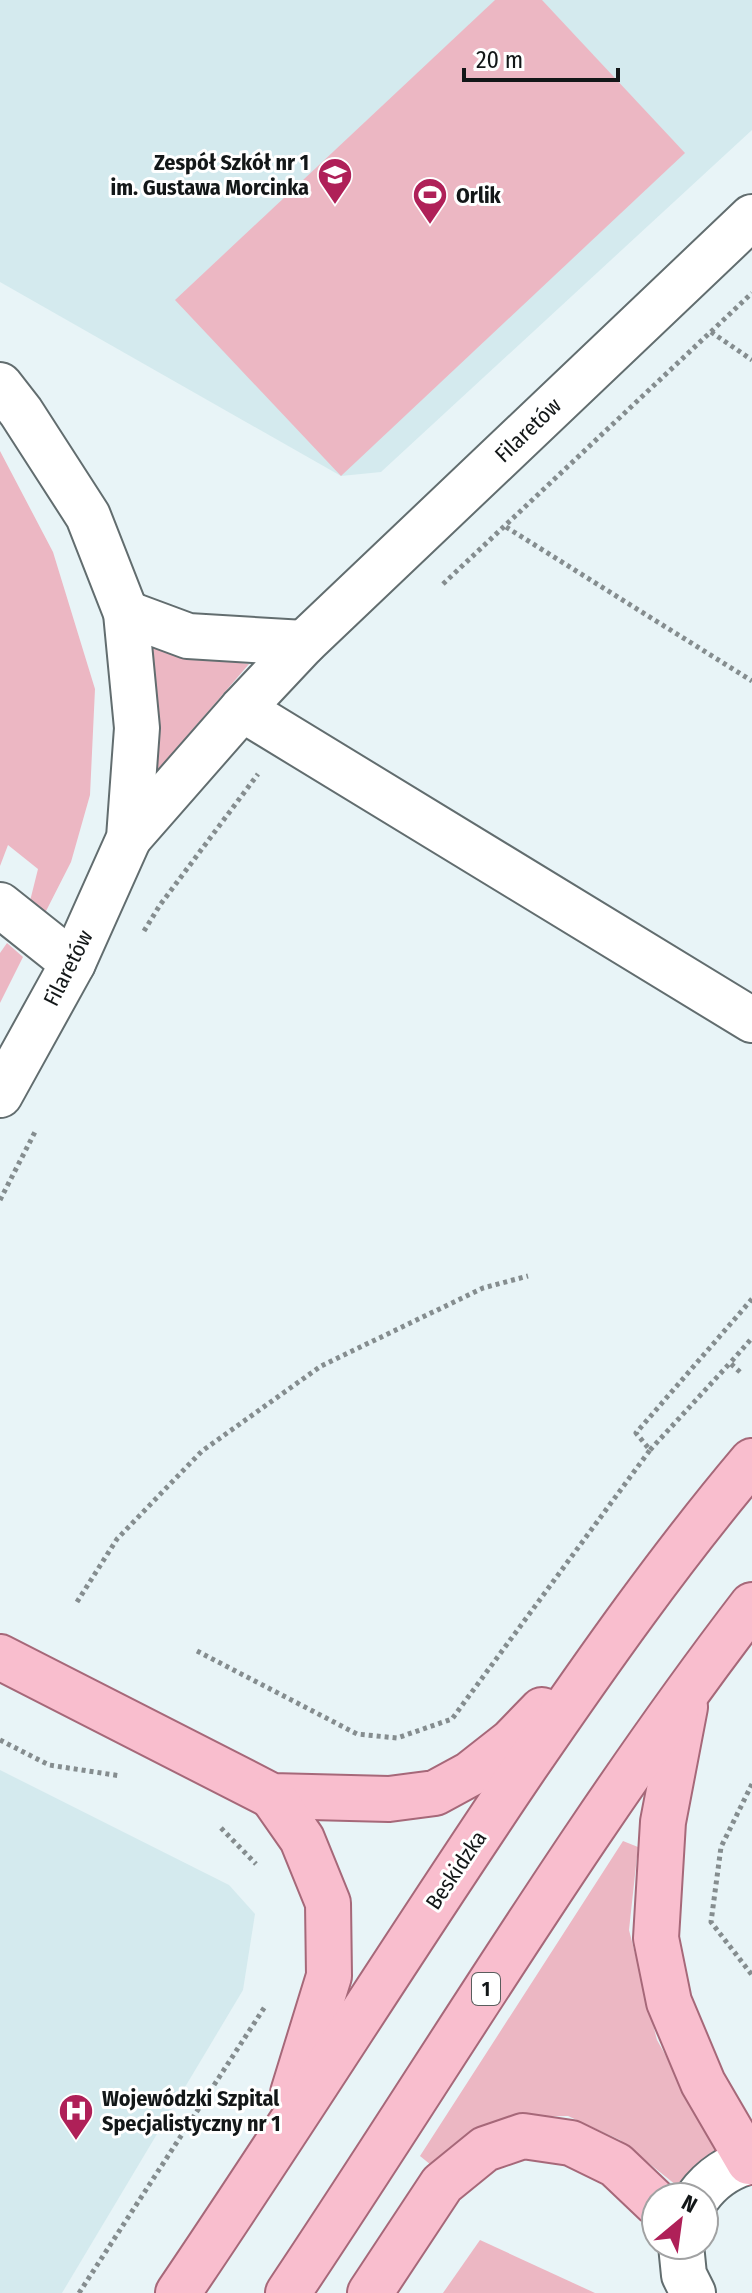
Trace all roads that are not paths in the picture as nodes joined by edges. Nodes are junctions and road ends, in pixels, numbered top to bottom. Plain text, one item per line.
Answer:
1 (752, 217) edge
2 (0, 385) edge
3 (126, 613) junction
4 (304, 643) junction
5 (242, 709) junction
6 (129, 838) junction
7 (0, 905) edge
8 (73, 963) junction
9 (752, 1020) edge
10 (0, 1095) edge
11 (752, 1461) edge
12 (752, 1605) edge
13 (612, 1640) junction
14 (0, 1657) edge
15 (689, 1688) junction
16 (272, 1796) junction
17 (277, 2145) junction
18 (750, 2162) edge
19 (713, 2181) edge
20 (640, 2188) edge
21 (683, 2261) edge
22 (178, 2293) edge
23 (288, 2293) edge
24 (370, 2293) edge
25 (693, 2293) edge

1 - 4 street, Filaretów
2 - 3 street, Filaretów
3 - 4 street
3 - 6 street, Filaretów
4 - 5 street, Filaretów
5 - 6 street, Filaretów
5 - 9 street
6 - 8 street, Filaretów
7 - 8 street
8 - 10 street, Filaretów
11 - 13 main road, Beskidzka
12 - 15 main road, 1
13 - 16 main road
13 - 17 main road, Beskidzka
14 - 16 main road
15 - 18 main road
15 - 23 main road, 1
16 - 17 main road
17 - 22 main road, Beskidzka
18 - 19 street
20 - 24 main road
21 - 25 street

